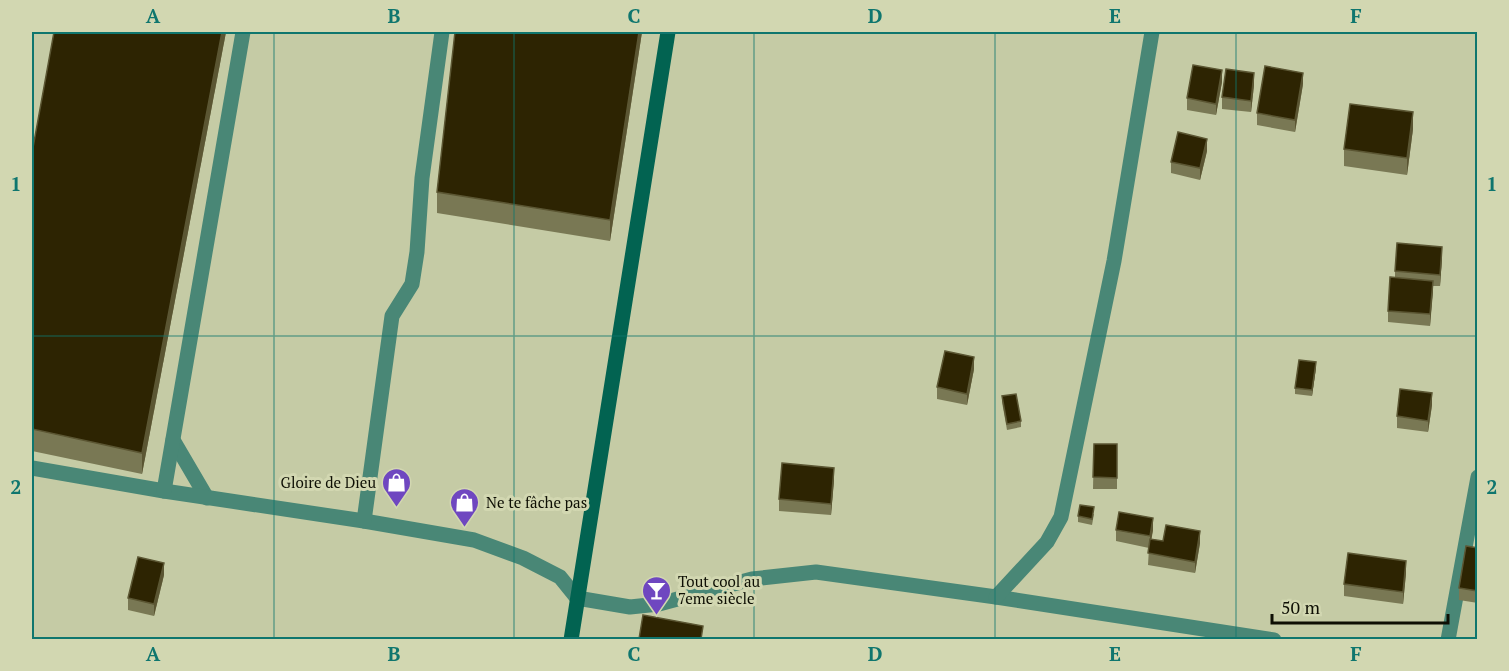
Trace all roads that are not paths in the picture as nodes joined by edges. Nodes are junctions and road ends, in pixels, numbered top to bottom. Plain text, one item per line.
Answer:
1 (243, 32) edge
2 (442, 32) edge
3 (668, 32) edge
4 (1152, 32) edge
5 (173, 440) junction
6 (32, 468) edge
7 (1478, 477) edge
8 (164, 491) junction
9 (207, 498) junction
10 (364, 521) junction
11 (996, 597) junction
12 (578, 598) junction
13 (571, 639) edge
14 (1274, 639) edge
15 (1449, 639) edge

1 - 5 street
2 - 10 street
3 - 12 street
4 - 11 street
5 - 8 street
5 - 9 street
6 - 8 street
7 - 15 street
8 - 9 street
9 - 10 street
10 - 12 street
11 - 12 street
11 - 14 street
12 - 13 street

